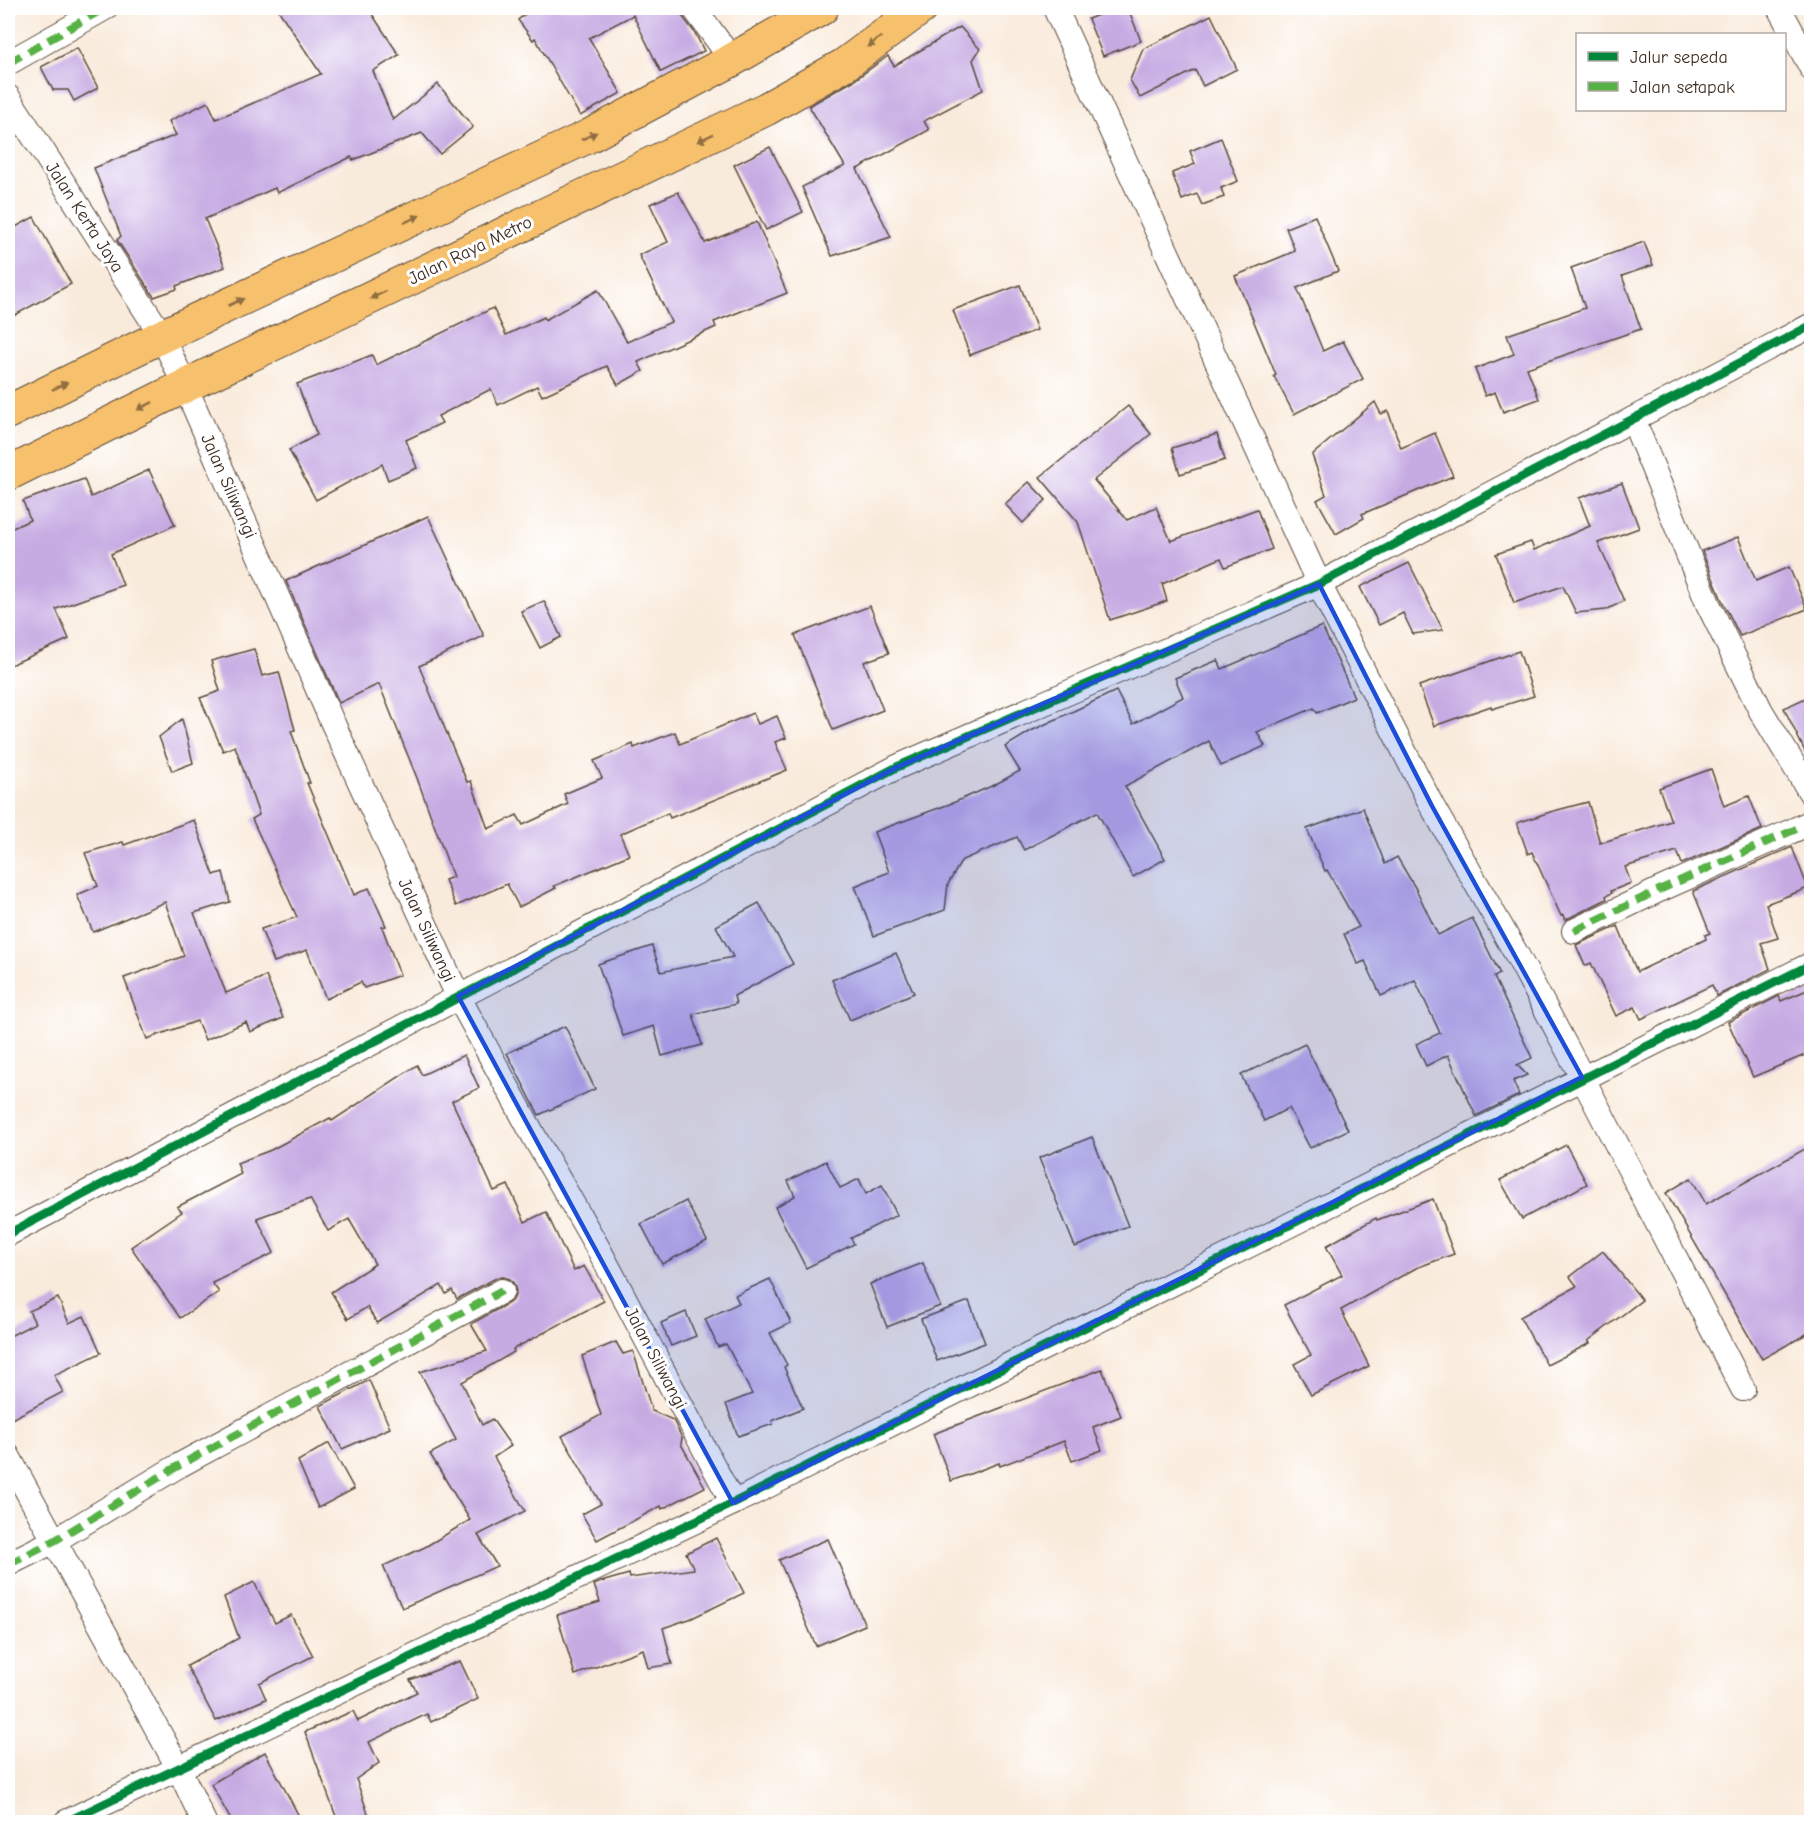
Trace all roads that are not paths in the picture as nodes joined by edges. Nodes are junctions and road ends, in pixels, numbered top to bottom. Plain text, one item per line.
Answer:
1 (105, 8) edge
2 (694, 8) edge
3 (822, 8) edge
4 (921, 8) edge
5 (1055, 8) edge
6 (1779, 8) edge
7 (732, 60) junction
8 (8, 63) edge
9 (1812, 69) edge
10 (8, 97) edge
11 (1812, 325) edge
12 (162, 336) junction
13 (185, 387) junction
14 (8, 412) edge
15 (1633, 419) junction
16 (8, 474) edge
17 (1319, 584) junction
18 (1812, 795) edge
19 (1812, 822) edge
20 (1574, 931) dead end
21 (1812, 964) edge
22 (458, 996) junction
23 (1582, 1077) junction
24 (8, 1234) edge
25 (502, 1291) dead end
26 (1743, 1389) dead end
27 (8, 1456) edge
28 (733, 1503) junction
29 (54, 1541) junction
30 (8, 1564) edge
31 (179, 1768) junction
32 (66, 1822) edge
33 (204, 1822) edge

1 - 8 street
2 - 7 street
3 - 7 highway
4 -> 13 highway, Jalan Raya Metro
5 - 17 street
6 - 9 street
12 -> 7 highway
10 - 12 street, Jalan Kerta Jaya
11 - 15 street
12 - 13 street, Jalan Siliwangi
14 -> 12 highway
13 -> 16 highway, Jalan Raya Metro
13 - 22 street, Jalan Siliwangi
15 - 17 street
15 - 18 street
17 - 22 street
17 - 23 street
19 - 20 street
21 - 23 street
22 - 24 street
22 - 28 street, Jalan Siliwangi
23 - 26 street
23 - 28 street
25 - 29 street
27 - 29 street
28 - 31 street
29 - 30 street
29 - 31 street
31 - 32 street
31 - 33 street

